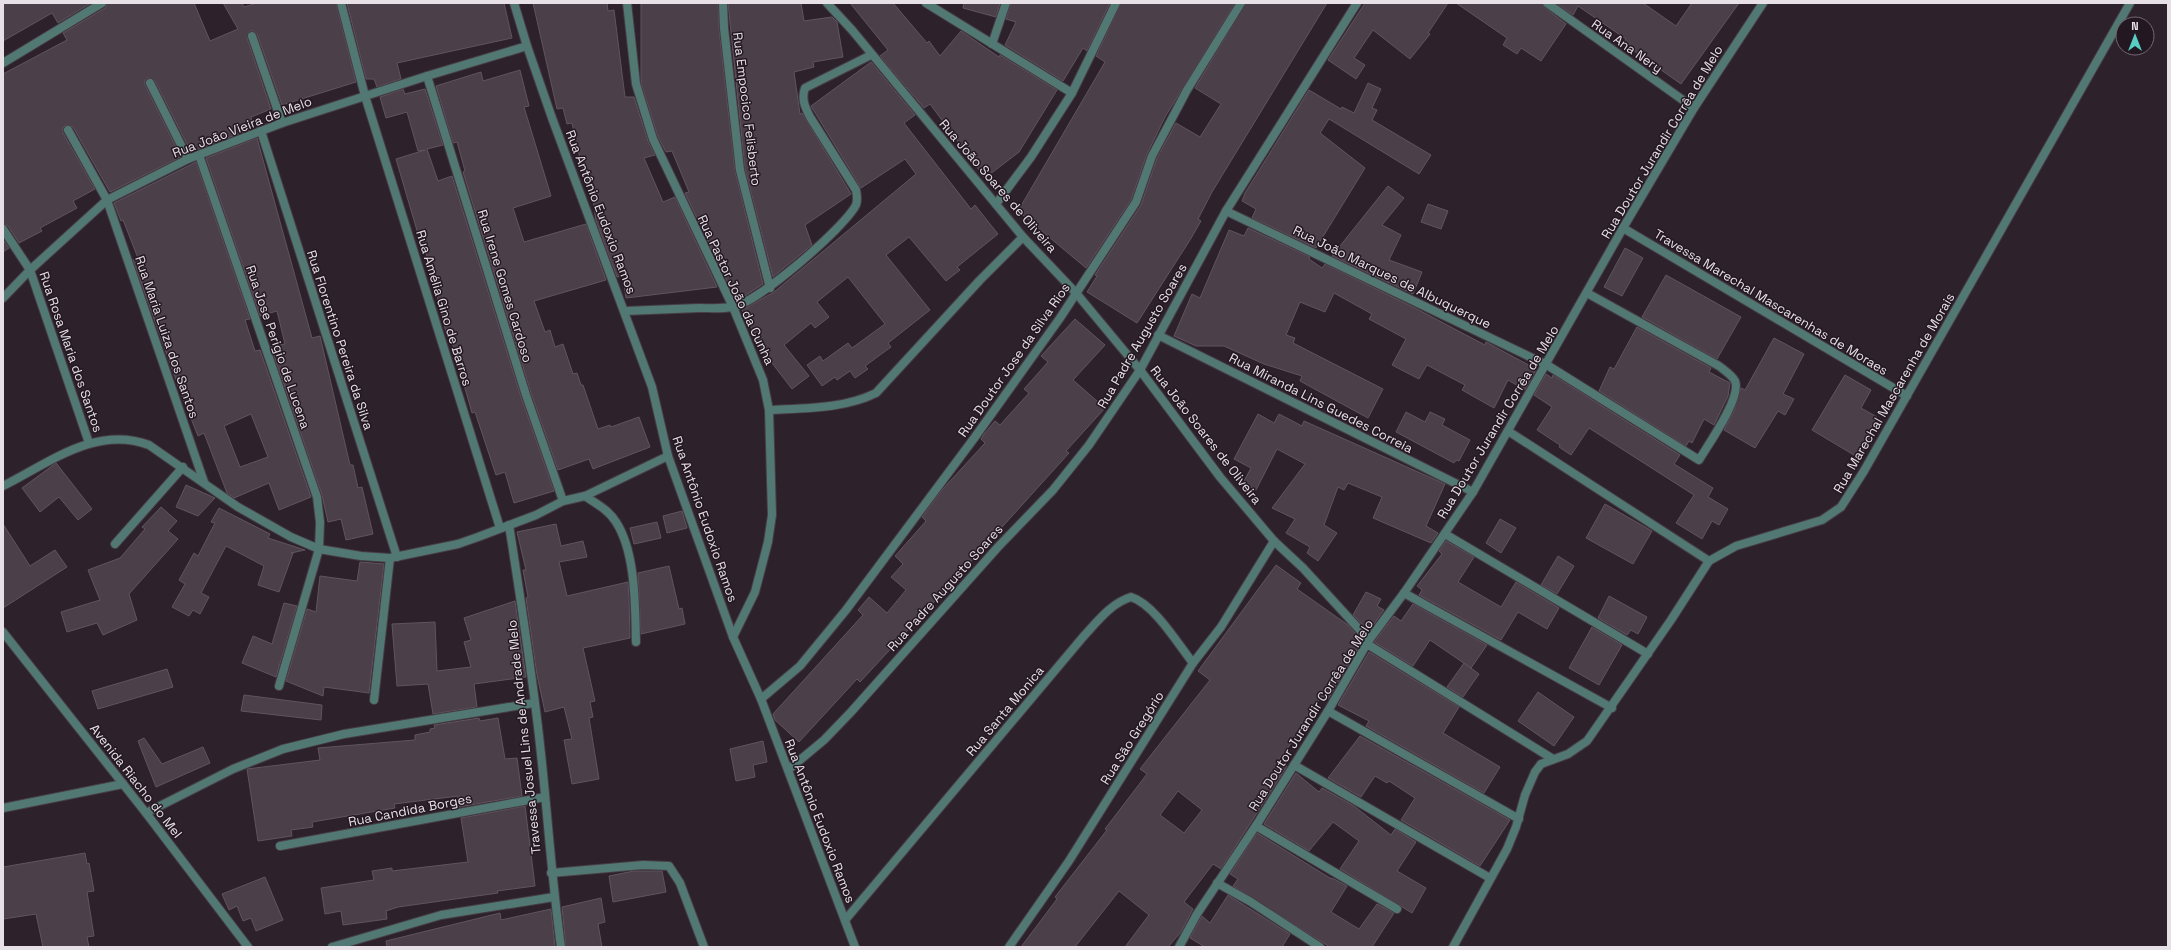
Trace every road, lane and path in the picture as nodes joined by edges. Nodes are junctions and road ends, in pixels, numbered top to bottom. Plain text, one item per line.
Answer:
1 (102, 3) edge
2 (341, 3) edge
3 (514, 3) edge
4 (627, 3) edge
5 (723, 3) edge
6 (827, 3) edge
7 (926, 3) edge
8 (1006, 3) edge
9 (1116, 3) edge
10 (1241, 3) edge
11 (1357, 3) edge
12 (1547, 3) edge
13 (1763, 3) edge
14 (2130, 3) edge
15 (252, 36) dead end
16 (992, 44) junction
17 (527, 46) junction
18 (871, 55) junction
19 (3, 63) edge
20 (427, 76) junction
21 (150, 83) dead end
22 (1072, 93) junction
23 (365, 96) junction
24 (1694, 108) junction
25 (282, 123) junction
26 (68, 130) dead end
27 (261, 130) junction
28 (199, 155) junction
29 (188, 159) junction
30 (107, 200) junction
31 (996, 204) junction
32 (1226, 211) junction
33 (1623, 228) junction
34 (3, 229) edge
35 (1023, 237) junction
36 (30, 270) junction
37 (770, 288) junction
38 (1076, 293) junction
39 (1587, 293) junction
40 (3, 298) edge
41 (733, 307) junction
42 (625, 311) junction
43 (1158, 335) junction
44 (1547, 365) junction
45 (1140, 370) junction
46 (1907, 396) junction
47 (769, 410) junction
48 (1508, 431) junction
49 (89, 442) junction
50 (668, 456) junction
51 (183, 467) junction
52 (204, 482) junction
53 (4, 483) edge
54 (1473, 492) junction
55 (585, 496) junction
56 (564, 501) junction
57 (509, 525) junction
58 (500, 528) junction
59 (1445, 534) junction
60 (1274, 541) junction
61 (115, 544) dead end
62 (319, 548) junction
63 (393, 558) junction
64 (1709, 561) junction
65 (1404, 592) junction
66 (3, 632) edge
67 (733, 637) junction
68 (636, 642) dead end
69 (1368, 642) junction
70 (1648, 654) junction
71 (1193, 663) junction
72 (280, 686) dead end
73 (761, 699) junction
74 (374, 700) dead end
75 (534, 703) junction
76 (1612, 708) junction
77 (1328, 711) junction
78 (1552, 759) junction
79 (1294, 765) junction
80 (788, 770) junction
81 (123, 784) junction
82 (545, 797) junction
83 (3, 808) edge
84 (146, 813) junction
85 (1519, 819) junction
86 (1256, 826) junction
87 (280, 846) dead end
88 (551, 873) junction
89 (1490, 878) junction
90 (1217, 883) junction
91 (554, 897) junction
92 (1397, 909) dead end
93 (846, 919) junction
94 (248, 947) edge
95 (332, 947) edge
96 (561, 947) edge
97 (704, 947) edge
98 (855, 947) edge
99 (1008, 947) edge
100 (1179, 947) edge
101 (1320, 947) edge
102 (1453, 947) edge

1 - 19 street
2 - 23 street, Rua Amélia Gino de Barros
3 - 17 street, Rua Antônio Eudoxio Ramos
4 - 41 street, Rua Pastor João da Cunha
5 - 37 street, Rua Empocico Felisberto
6 - 18 street, Rua João Soares de Oliveira
7 - 16 street
8 - 16 street
9 - 22 street
10 - 38 street, Rua Doutor Jose da Silva Rios
11 - 32 street, Rua Padre Augusto Soares
12 - 24 street, Rua Ana Nery
13 - 24 street, Rua Doutor Jurandir Corrêa de Melo
14 - 46 street, Rua Marechal Mascarenha de Morais
15 - 25 street
16 - 22 street
17 - 20 street, Rua João Vieira de Melo
17 - 42 street, Rua Antônio Eudoxio Ramos
18 - 31 street, Rua João Soares de Oliveira
18 - 37 street
20 - 23 street, Rua João Vieira de Melo
20 - 56 street, Rua Irene Gomes Cardoso
21 - 29 street
22 - 31 street
23 - 25 street, Rua João Vieira de Melo
23 - 58 street, Rua Amélia Gino de Barros
24 - 33 street, Rua Doutor Jurandir Corrêa de Melo
25 - 27 street, Rua João Vieira de Melo
26 - 30 street, Rua Maria Luiza dos Santos
27 - 28 street, Rua João Vieira de Melo
27 - 63 street, Rua Florentino Pereira da Silva
28 - 29 street, Rua João Vieira de Melo
28 - 62 street, Rua Jose Perigio de Lucena
29 - 30 street, Rua João Vieira de Melo
30 - 36 street, Rua João Vieira de Melo
30 - 52 street, Rua Maria Luiza dos Santos
31 - 35 street, Rua João Soares de Oliveira
32 - 43 street, Rua Padre Augusto Soares
32 - 44 street, Rua João Marques de Albuquerque
33 - 39 street, Rua Doutor Jurandir Corrêa de Melo
33 - 46 street, Travessa Marechal Mascarenhas de Moraes
34 - 36 street, Rua Rosa Maria dos Santos
35 - 38 street, Rua João Soares de Oliveira
35 - 47 street
36 - 40 street, Rua João Vieira de Melo
36 - 49 street, Rua Rosa Maria dos Santos
37 - 41 street
38 - 45 street, Rua João Soares de Oliveira
38 - 73 street, Rua Doutor Jose da Silva Rios
39 - 44 street, Rua Doutor Jurandir Corrêa de Melo
39 - 44 street, Rua João Marques de Albuquerque
41 - 42 street
41 - 47 street, Rua Pastor João da Cunha
42 - 50 street, Rua Antônio Eudoxio Ramos
43 - 45 street, Rua Padre Augusto Soares
43 - 54 street, Rua Miranda Lins Guedes Correia
44 - 48 street, Rua Doutor Jurandir Corrêa de Melo
45 - 60 street, Rua João Soares de Oliveira
45 - 80 street, Rua Padre Augusto Soares
46 - 64 street, Rua Marechal Mascarenha de Morais
47 - 67 street, Rua Pastor João da Cunha
48 - 54 street, Rua Doutor Jurandir Corrêa de Melo
48 - 64 street
49 - 51 street
49 - 53 street
50 - 55 street
50 - 67 street, Rua Antônio Eudoxio Ramos
51 - 52 street
51 - 61 street
52 - 62 street
54 - 59 street, Rua Doutor Jurandir Corrêa de Melo
55 - 56 street
55 - 68 street
56 - 57 street
57 - 58 street
57 - 75 street, Travessa Josuel Lins de Andrade Melo
58 - 63 street
59 - 65 street, Rua Doutor Jurandir Corrêa de Melo
59 - 70 street
60 - 69 street, Rua João Soares de Oliveira
60 - 71 street, Rua São Gregório
62 - 63 street
62 - 72 street
63 - 74 street
64 - 70 street, Rua Marechal Mascarenha de Morais
65 - 69 street, Rua Doutor Jurandir Corrêa de Melo
65 - 76 street
66 - 81 street, Avenida Riacho do Mel
67 - 73 street, Rua Antônio Eudoxio Ramos
69 - 77 street, Rua Doutor Jurandir Corrêa de Melo
69 - 78 street, Rua João Soares de Oliveira
70 - 76 street, Rua Marechal Mascarenha de Morais
71 - 93 street, Rua Santa Monica
71 - 99 street, Rua São Gregório
73 - 80 street, Rua Antônio Eudoxio Ramos
75 - 82 street, Travessa Josuel Lins de Andrade Melo
75 - 84 street
76 - 78 street, Rua Marechal Mascarenha de Morais
77 - 79 street, Rua Doutor Jurandir Corrêa de Melo
77 - 85 street
78 - 85 street, Rua Marechal Mascarenha de Morais
79 - 86 street, Rua Doutor Jurandir Corrêa de Melo
79 - 89 street
80 - 93 street, Rua Antônio Eudoxio Ramos
81 - 83 street
81 - 84 street, Avenida Riacho do Mel
82 - 87 street, Rua Candida Borges
82 - 88 street, Travessa Josuel Lins de Andrade Melo
84 - 94 street, Avenida Riacho do Mel
85 - 89 street, Rua Marechal Mascarenha de Morais
86 - 90 street, Rua Doutor Jurandir Corrêa de Melo
86 - 92 street
88 - 91 street, Travessa Josuel Lins de Andrade Melo
88 - 97 street
89 - 102 street, Rua Marechal Mascarenha de Morais
90 - 100 street, Rua Doutor Jurandir Corrêa de Melo
90 - 101 street
91 - 95 street
91 - 96 street, Travessa Josuel Lins de Andrade Melo
93 - 98 street, Rua Antônio Eudoxio Ramos

